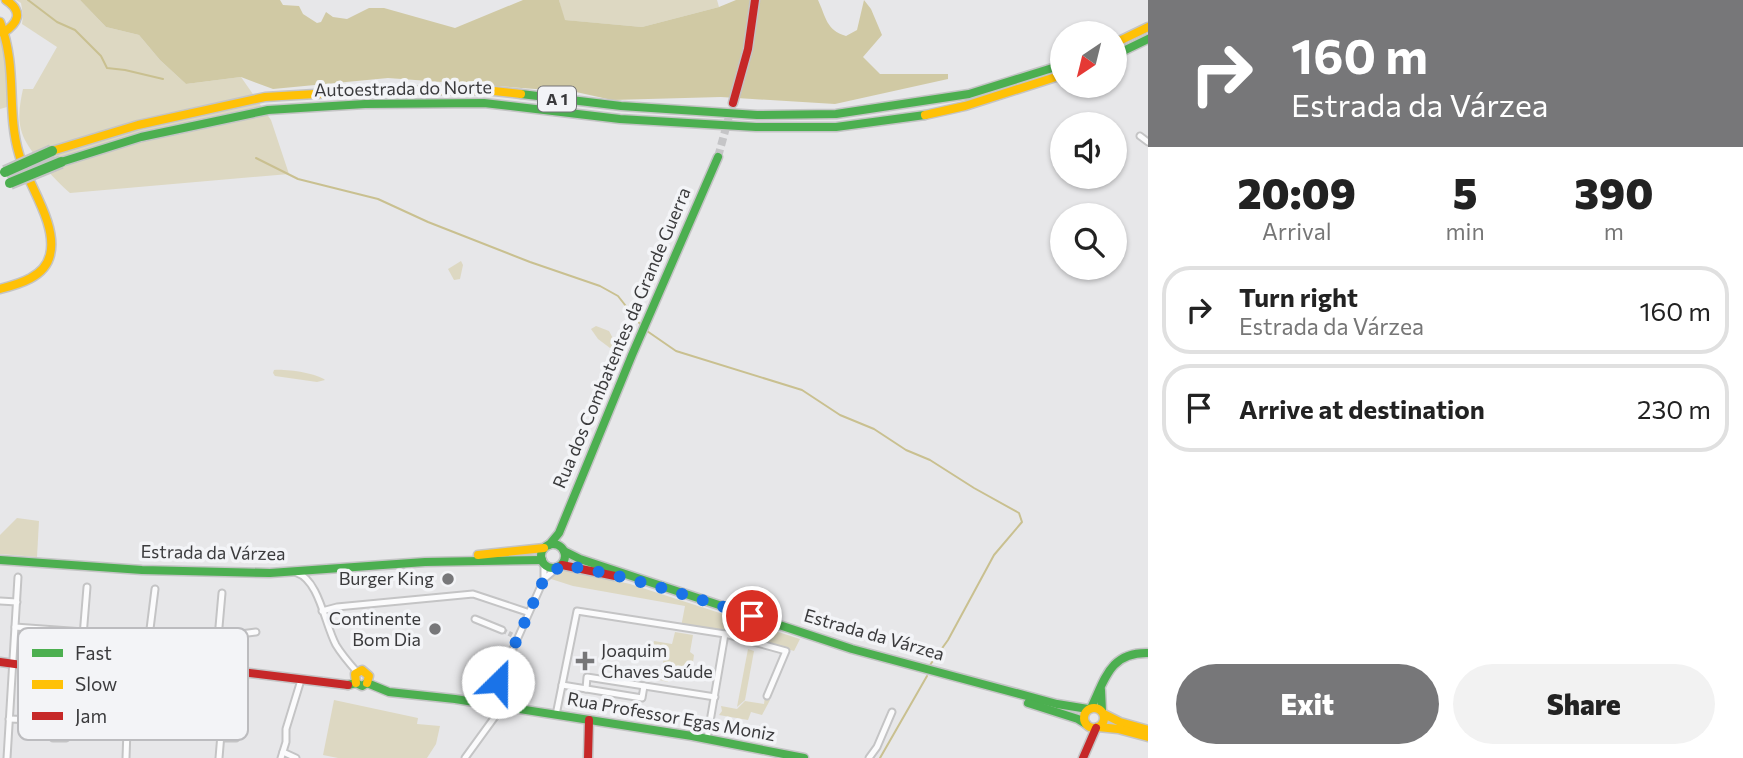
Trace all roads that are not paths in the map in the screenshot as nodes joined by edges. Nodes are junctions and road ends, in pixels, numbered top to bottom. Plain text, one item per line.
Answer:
1 (6, 0) edge
2 (755, 0) edge
3 (1148, 27) edge
4 (2, 29) edge
5 (1127, 37) edge
6 (1148, 39) edge
7 (1127, 49) edge
8 (1050, 69) edge
9 (1050, 79) edge
10 (733, 103) tunnel mouth
11 (1140, 136) dead end
12 (1148, 142) edge
13 (718, 157) tunnel mouth
14 (2, 173) edge
15 (5, 186) edge
16 (0, 289) edge
17 (554, 547) junction
18 (0, 560) edge
19 (425, 562) junction
20 (543, 562) junction
21 (560, 566) junction
22 (320, 571) junction
23 (295, 572) junction
24 (18, 577) dead end
25 (544, 579) junction
26 (313, 585) junction
27 (87, 587) dead end
28 (155, 589) dead end
29 (677, 592) junction
30 (222, 593) dead end
31 (0, 601) edge
32 (17, 602) junction
33 (322, 611) junction
34 (527, 612) junction
35 (475, 620) dead end
36 (15, 627) junction
37 (26, 628) edge
38 (83, 628) edge
39 (150, 628) edge
40 (219, 628) edge
41 (502, 631) tunnel mouth
42 (256, 632) dead end
43 (248, 633) edge
44 (725, 634) junction
45 (1148, 653) edge
46 (6, 663) edge
47 (248, 673) edge
48 (301, 680) junction
49 (360, 680) junction
50 (562, 685) junction
51 (981, 685) junction
52 (644, 686) junction
53 (586, 689) junction
54 (767, 696) dead end
55 (715, 697) junction
56 (488, 705) junction
57 (502, 707) junction
58 (1096, 710) junction
59 (892, 712) dead end
60 (556, 715) junction
61 (9, 719) junction
62 (18, 719) edge
63 (589, 720) junction
64 (1092, 726) junction
65 (1148, 730) edge
66 (4, 737) edge
67 (1148, 737) edge
68 (708, 739) junction
69 (127, 740) edge
70 (220, 740) edge
71 (282, 755) edge
72 (7, 758) edge
73 (126, 758) edge
74 (219, 758) edge
75 (296, 758) edge
76 (465, 758) edge
77 (588, 758) edge
78 (804, 758) edge
79 (869, 758) edge
80 (1083, 758) edge

1 - 4 main road
2 - 10 main road
3 - 5 main road
4 - 16 main road
6 - 7 main road
8 - 14 main road, Autoestrada do Norte / A 1, bridge
9 - 15 main road, Autoestrada do Norte / A 1, bridge
11 - 12 street
13 - 17 main road, Rua dos Combatentes da Grande Guerra
17 - 19 main road, Estrada da Várzea
17 - 20 main road
17 - 21 main road
17 - 29 main road, Estrada da Várzea
18 - 23 main road, Estrada da Várzea
19 - 20 main road, Estrada da Várzea
19 - 22 main road, Estrada da Várzea
20 - 21 main road, Estrada da Várzea
20 - 25 street
21 - 25 street
21 - 29 main road, Estrada da Várzea
22 - 23 main road, Estrada da Várzea
22 - 26 street
23 - 26 street
24 - 32 street
25 - 34 street
26 - 33 street
27 - 38 street
28 - 39 street
29 - 51 main road, Estrada da Várzea
30 - 40 street
31 - 32 street
32 - 36 street
33 - 34 street
33 - 49 street
34 - 56 street
35 - 41 street
36 - 37 street
36 - 46 street
42 - 43 street
44 - 50 street
44 - 54 street
44 - 55 street
45 - 58 main road
46 - 61 street
47 - 48 main road, Rua Professor Egas Moniz
48 - 49 main road, Rua Professor Egas Moniz
48 - 71 street
49 - 56 main road, Rua Professor Egas Moniz
50 - 53 street
50 - 60 street
51 - 58 main road, Estrada da Várzea
51 - 64 main road, Estrada da Várzea
52 - 53 street
52 - 53 street
52 - 55 street
55 - 68 street
56 - 57 main road, Rua Professor Egas Moniz
57 - 60 main road, Rua Professor Egas Moniz
57 - 76 street
58 - 64 main road
58 - 64 main road
58 - 65 main road, Estrada da Várzea
59 - 79 street
60 - 63 main road, Rua Professor Egas Moniz
61 - 62 street
61 - 66 street
63 - 68 main road, Rua Professor Egas Moniz
63 - 77 main road
64 - 67 main road, Estrada da Várzea
64 - 80 main road
66 - 72 street
68 - 78 main road, Rua Professor Egas Moniz
69 - 73 street
70 - 74 street
71 - 75 street

